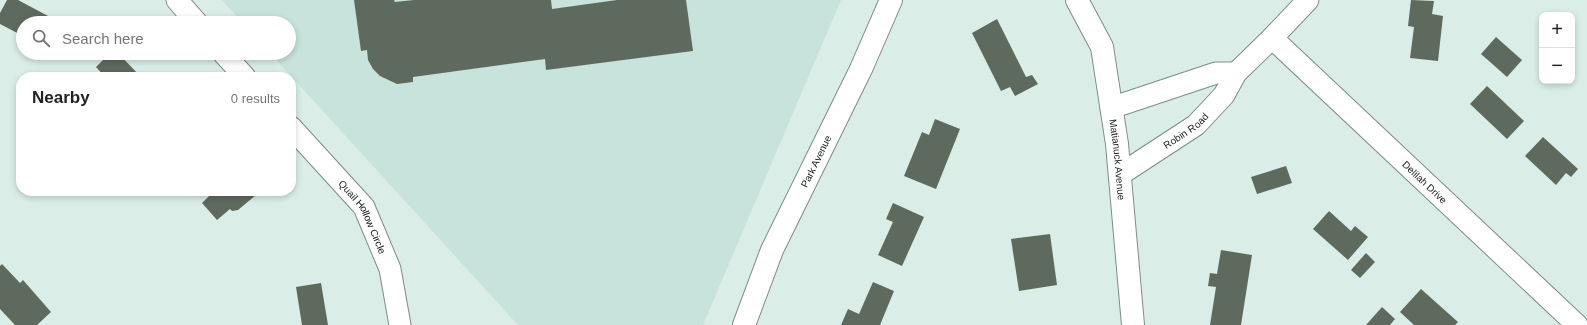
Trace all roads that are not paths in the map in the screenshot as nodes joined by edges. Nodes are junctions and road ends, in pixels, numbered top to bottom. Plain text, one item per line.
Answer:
1 (177, 0) edge
2 (891, 0) edge
3 (1077, 0) edge
4 (1308, 0) edge
5 (191, 16) edge
6 (1272, 38) junction
7 (229, 60) edge
8 (240, 72) edge
9 (1236, 73) junction
10 (1112, 108) junction
11 (296, 132) edge
12 (1121, 174) junction
13 (400, 325) edge
14 (744, 325) edge
15 (1133, 325) edge
16 (1577, 325) edge

1 - 5 street
2 - 14 main road, Park Avenue
3 - 10 main road, Matianuck Avenue
4 - 6 street, Robin Road
6 - 9 street, Robin Road
6 - 16 street, Delilah Drive
7 - 8 street
9 - 10 street
9 - 12 street, Robin Road
10 - 12 main road, Matianuck Avenue
11 - 13 street, Quail Hollow Circle
12 - 15 main road, Matianuck Avenue

